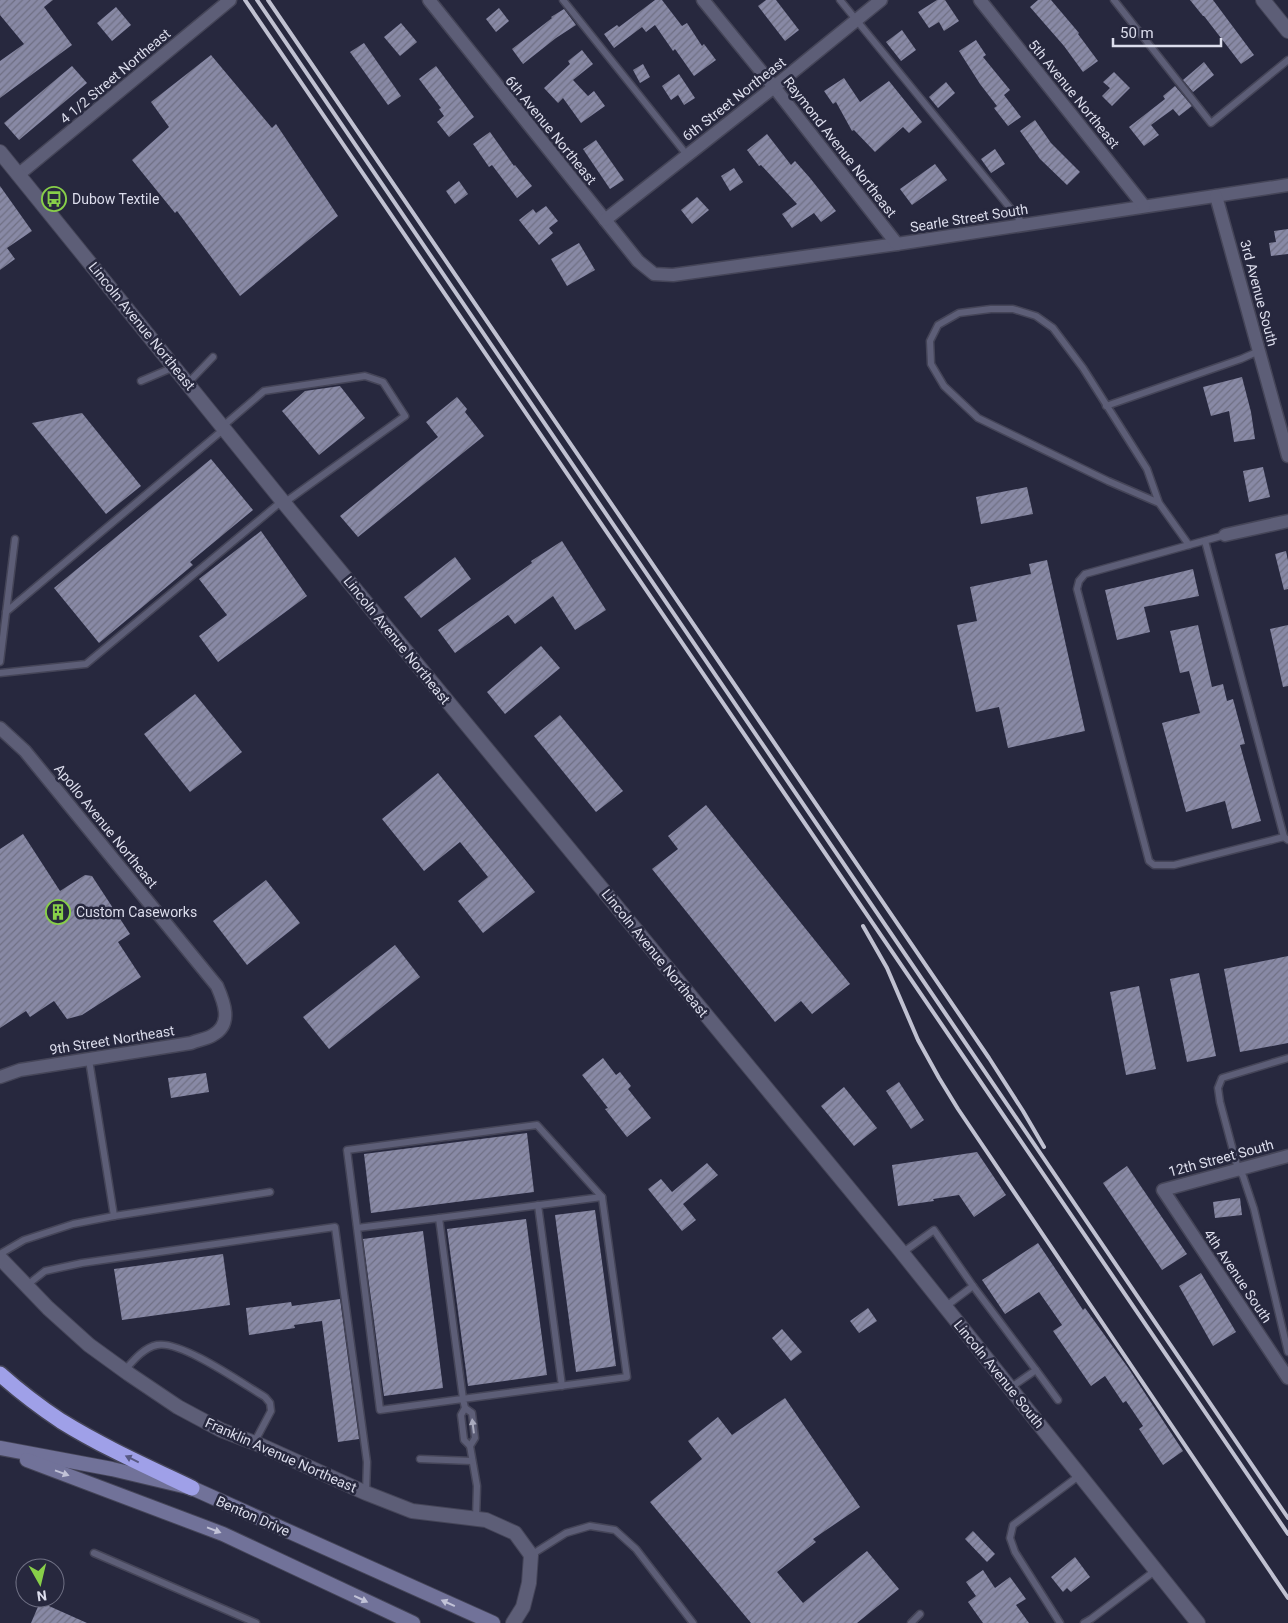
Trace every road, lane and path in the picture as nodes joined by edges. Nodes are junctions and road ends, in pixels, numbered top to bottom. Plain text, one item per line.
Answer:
1 (230, 0) edge
2 (428, 0) edge
3 (563, 0) edge
4 (703, 0) edge
5 (840, 0) edge
6 (881, 0) edge
7 (980, 0) edge
8 (1114, 0) edge
9 (1263, 0) edge
10 (856, 20) junction
11 (1288, 31) edge
12 (1288, 60) edge
13 (774, 87) junction
14 (0, 152) edge
15 (688, 155) junction
16 (18, 174) junction
17 (1288, 184) edge
18 (1216, 196) junction
19 (1144, 206) junction
20 (604, 220) junction
21 (1024, 225) junction
22 (897, 244) junction
23 (654, 274) joint
24 (1259, 351) junction
25 (213, 357) dead end
26 (175, 367) junction
27 (141, 381) dead end
28 (188, 383) junction
29 (1106, 406) junction
30 (224, 428) junction
31 (1288, 456) edge
32 (283, 502) junction
33 (1159, 503) junction
34 (1288, 521) edge
35 (1225, 535) joint
36 (15, 539) dead end
37 (1205, 540) junction
38 (1189, 545) junction
39 (6, 612) junction
40 (0, 662) edge
41 (0, 673) edge
42 (0, 728) edge
43 (1286, 839) edge
44 (224, 1024) joint
45 (1288, 1058) edge
46 (88, 1060) junction
47 (0, 1077) edge
48 (798, 1126) joint
49 (1288, 1156) edge
50 (1238, 1169) junction
51 (1163, 1190) joint
52 (270, 1192) dead end
53 (602, 1197) junction
54 (538, 1205) junction
55 (114, 1216) junction
56 (439, 1218) junction
57 (357, 1228) junction
58 (902, 1253) junction
59 (0, 1254) edge
60 (0, 1258) edge
61 (26, 1286) junction
62 (973, 1286) junction
63 (945, 1307) junction
64 (1288, 1352) edge
65 (1036, 1370) junction
66 (124, 1371) junction
67 (0, 1374) edge
68 (1288, 1378) edge
69 (562, 1386) junction
70 (1010, 1388) junction
71 (463, 1399) junction
72 (1058, 1400) dead end
73 (465, 1408) junction
74 (254, 1443) junction
75 (470, 1446) junction
76 (0, 1449) edge
77 (420, 1459) dead end
78 (472, 1461) junction
79 (1080, 1476) junction
80 (192, 1488) junction
81 (366, 1494) junction
82 (476, 1519) junction
83 (94, 1552) dead end
84 (531, 1555) junction
85 (1156, 1570) junction
86 (920, 1614) dead end
87 (256, 1623) edge
88 (413, 1623) edge
89 (493, 1623) edge
90 (513, 1623) edge
91 (693, 1623) edge
92 (910, 1623) edge
93 (1060, 1623) edge
94 (1084, 1623) edge
95 (1198, 1623) edge

1 - 16 street, 4 1/2 Street Northeast
2 - 20 street, 6th Avenue Northeast
3 - 15 lane
4 - 13 street, Raymond Avenue Northeast
5 - 10 lane
6 - 10 street, 6th Street Northeast
7 - 19 street, 5th Avenue Northeast
8 - 12 lane
9 - 11 street
10 - 13 street, 6th Street Northeast
10 - 21 lane
13 - 15 street, 6th Street Northeast
13 - 22 street, Raymond Avenue Northeast
14 - 16 street, Lincoln Avenue Northeast
15 - 20 street, 6th Street Northeast
16 - 26 street, Lincoln Avenue Northeast
17 - 18 street, Searle Street South
18 - 19 street, Searle Street South
18 - 24 street, 3rd Avenue South
19 - 21 street, Searle Street South
20 - 23 street, 6th Avenue Northeast
21 - 22 street, Searle Street South
22 - 23 street, Searle Street South
24 - 29 lane
24 - 31 street, 3rd Avenue South
25 - 28 lane
26 - 27 lane
26 - 28 street, Lincoln Avenue Northeast
28 - 30 street, Lincoln Avenue Northeast
29 - 33 lane
29 - 33 lane
30 - 32 street, Lincoln Avenue Northeast
30 - 32 lane
30 - 39 lane
32 - 41 lane
32 - 48 street, Lincoln Avenue Northeast
33 - 38 lane
34 - 35 street
35 - 37 lane
36 - 39 lane
37 - 38 lane
37 - 43 lane
38 - 43 lane
39 - 40 lane
42 - 44 street, Apollo Avenue Northeast
44 - 46 street, 9th Street Northeast
45 - 50 lane, 4th Avenue South
46 - 47 street, 9th Street Northeast
46 - 55 lane
48 - 58 street, Lincoln Avenue South
49 - 50 street, 12th Street South
50 - 51 street, 12th Street South
50 - 64 lane, 4th Avenue South
51 - 68 street, 4th Avenue South
52 - 55 lane
53 - 54 lane
53 - 57 lane
53 - 69 lane
54 - 56 lane
54 - 69 lane
55 - 59 lane
56 - 57 lane
56 - 71 lane
57 - 71 lane
58 - 62 lane
58 - 63 street, Lincoln Avenue South
60 - 61 street, Franklin Avenue Northeast
61 - 66 street, Franklin Avenue Northeast
61 - 81 lane
62 - 63 lane
62 - 65 lane
63 - 70 street, Lincoln Avenue South
65 - 70 lane
65 - 72 lane
66 - 74 street, Franklin Avenue Northeast
66 - 74 lane
80 -> 67 highway
69 - 71 lane
70 - 79 street, Lincoln Avenue South
71 - 73 lane
73 - 75 lane
75 -> 73 lane
74 - 81 street, Franklin Avenue Northeast
75 - 78 lane
76 - 80 main road, Benton Drive
76 -> 88 main road, Benton Drive
77 - 78 lane
78 - 82 lane
79 - 85 street, Lincoln Avenue South
79 - 93 lane
89 -> 80 main road, Benton Drive
81 - 82 street, Franklin Avenue Northeast
82 - 84 street, Franklin Avenue Northeast
83 - 87 lane
84 - 90 street
84 - 91 lane
85 - 94 lane
85 - 95 street, Lincoln Avenue South
86 - 92 lane

